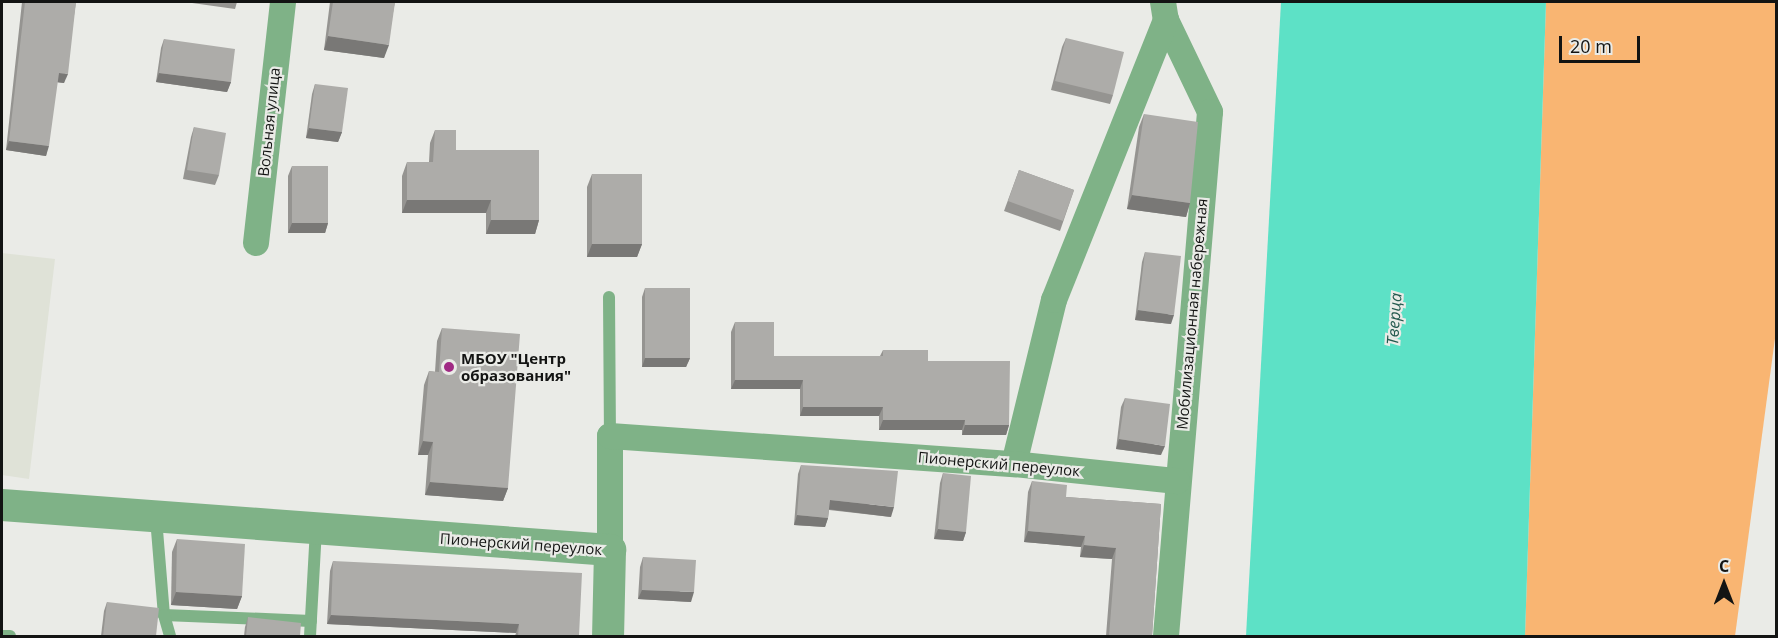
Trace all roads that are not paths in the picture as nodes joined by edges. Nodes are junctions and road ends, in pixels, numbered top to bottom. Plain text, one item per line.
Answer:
1 (283, 2) edge
2 (1165, 10) edge
3 (256, 243) dead end
4 (609, 297) dead end
5 (610, 436) junction
6 (1014, 464) junction
7 (1177, 481) junction
8 (2, 505) edge
9 (156, 516) junction
10 (316, 528) junction
11 (610, 550) junction
12 (164, 615) junction
13 (311, 621) junction
14 (2, 636) edge
15 (10, 636) edge
16 (170, 636) edge
17 (310, 636) edge
18 (608, 636) edge
19 (1166, 636) edge

1 - 3 street, Вольная улица
2 - 6 street
2 - 7 street, Мобилизационная набережная
4 - 5 lane
5 - 6 street, Пионерский переулок
5 - 11 street, Пионерский переулок
6 - 7 street, Пионерский переулок
7 - 19 street, Мобилизационная набережная
8 - 9 street, Пионерский переулок
9 - 10 street, Пионерский переулок
9 - 12 lane
10 - 11 street, Пионерский переулок
10 - 13 lane
11 - 18 street
12 - 13 lane
12 - 16 lane
13 - 17 lane
14 - 15 lane

